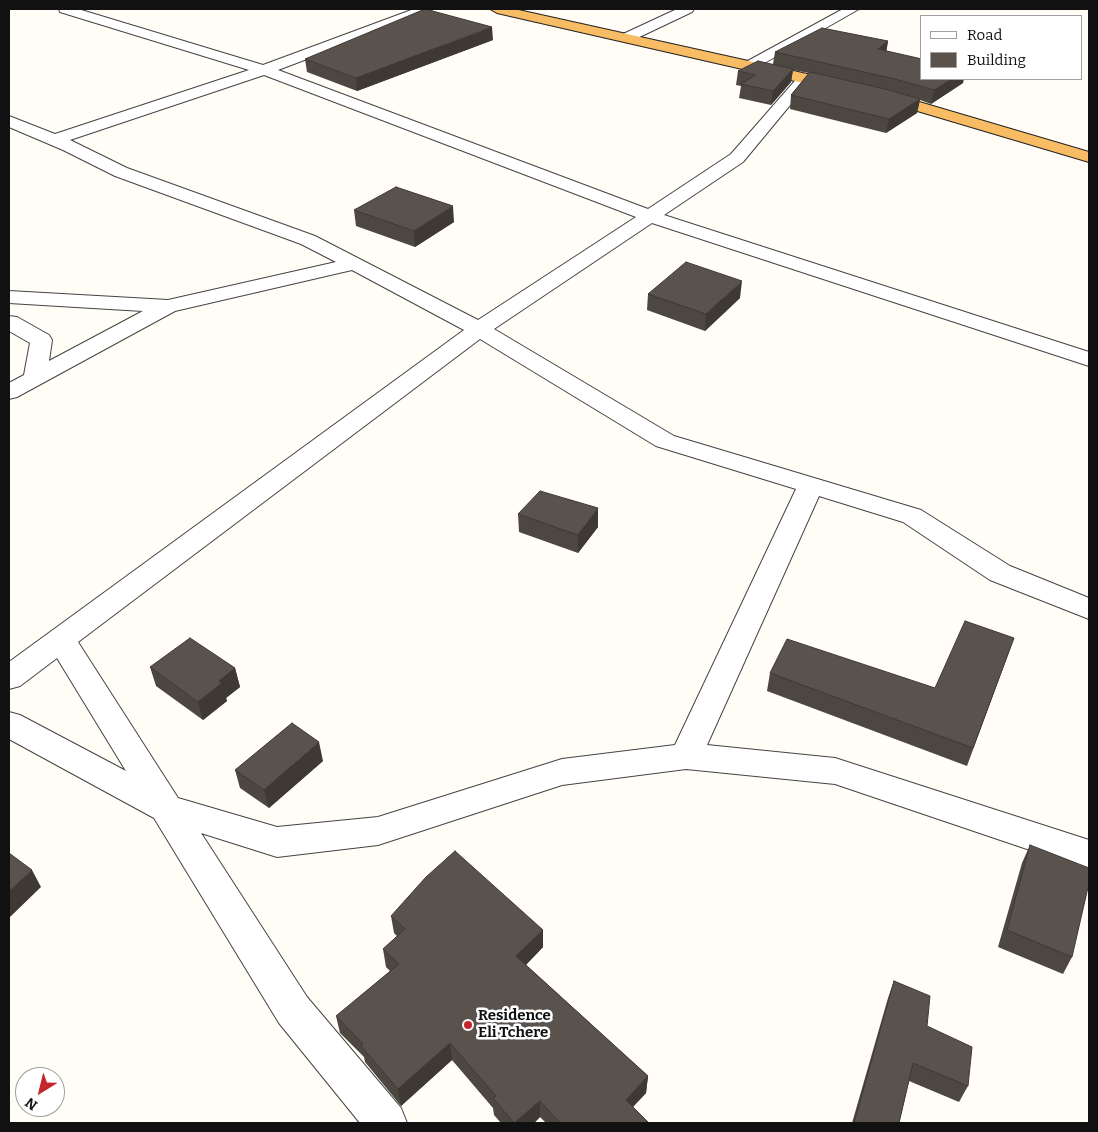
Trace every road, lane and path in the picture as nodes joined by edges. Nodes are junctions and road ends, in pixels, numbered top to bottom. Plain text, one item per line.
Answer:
1 (65, 9) edge
2 (426, 9) edge
3 (497, 9) edge
4 (687, 9) edge
5 (848, 10) edge
6 (626, 38) junction
7 (749, 66) junction
8 (264, 70) junction
9 (805, 78) junction
10 (9, 121) edge
11 (54, 140) junction
12 (1089, 157) edge
13 (650, 216) junction
14 (354, 264) junction
15 (9, 297) edge
16 (168, 306) junction
17 (9, 322) edge
18 (479, 329) junction
19 (1089, 359) edge
20 (35, 378) junction
21 (9, 392) edge
22 (811, 485) junction
23 (1089, 609) edge
24 (61, 640) junction
25 (9, 678) edge
26 (9, 724) edge
27 (686, 756) junction
28 (166, 808) junction
29 (1089, 855) edge
30 (386, 1123) edge

1 - 8 street
2 - 8 street
3 - 6 highway
4 - 6 street
5 - 7 street
6 - 7 highway
7 - 9 highway
8 - 11 street
8 - 13 street
9 - 12 highway
9 - 13 street
10 - 11 street
11 - 14 street
13 - 18 street
13 - 19 street
14 - 16 street
14 - 18 street
15 - 16 street
16 - 20 street
17 - 20 street
18 - 22 street
18 - 24 street
20 - 21 street
22 - 23 street
22 - 27 street
24 - 25 street
24 - 28 street
26 - 28 street
27 - 28 street
27 - 29 street
28 - 30 street

